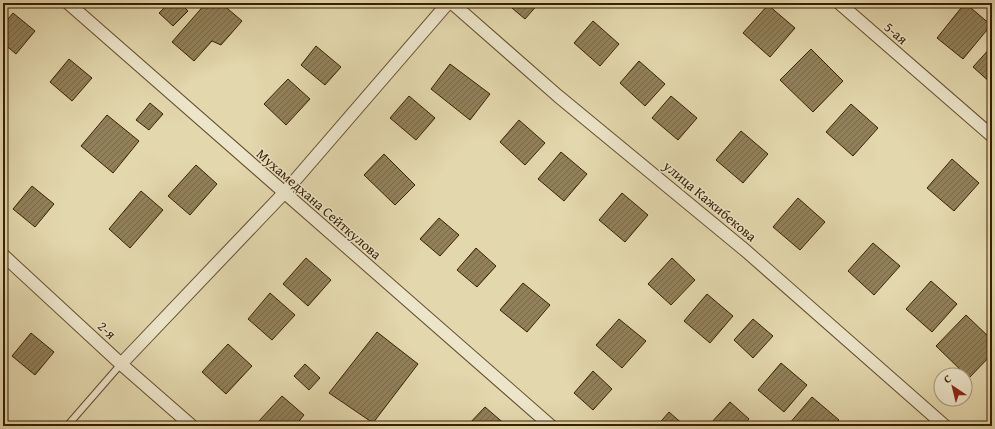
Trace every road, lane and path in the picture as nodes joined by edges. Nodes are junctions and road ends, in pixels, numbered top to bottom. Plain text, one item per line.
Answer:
1 (68, 3) edge
2 (448, 3) edge
3 (452, 3) edge
4 (839, 3) edge
5 (992, 136) edge
6 (284, 193) junction
7 (3, 255) edge
8 (121, 364) junction
9 (67, 426) edge
10 (192, 426) edge
11 (551, 426) edge
12 (945, 426) edge

1 - 6 street, Мухамедхана Сейткулова
2 - 6 street
3 - 12 street, улица Кажибекова
4 - 5 street, 5-ая
6 - 8 street
6 - 11 street, Мухамедхана Сейткулова
7 - 8 street, 2-я
8 - 9 lane
8 - 10 street, 2-я

